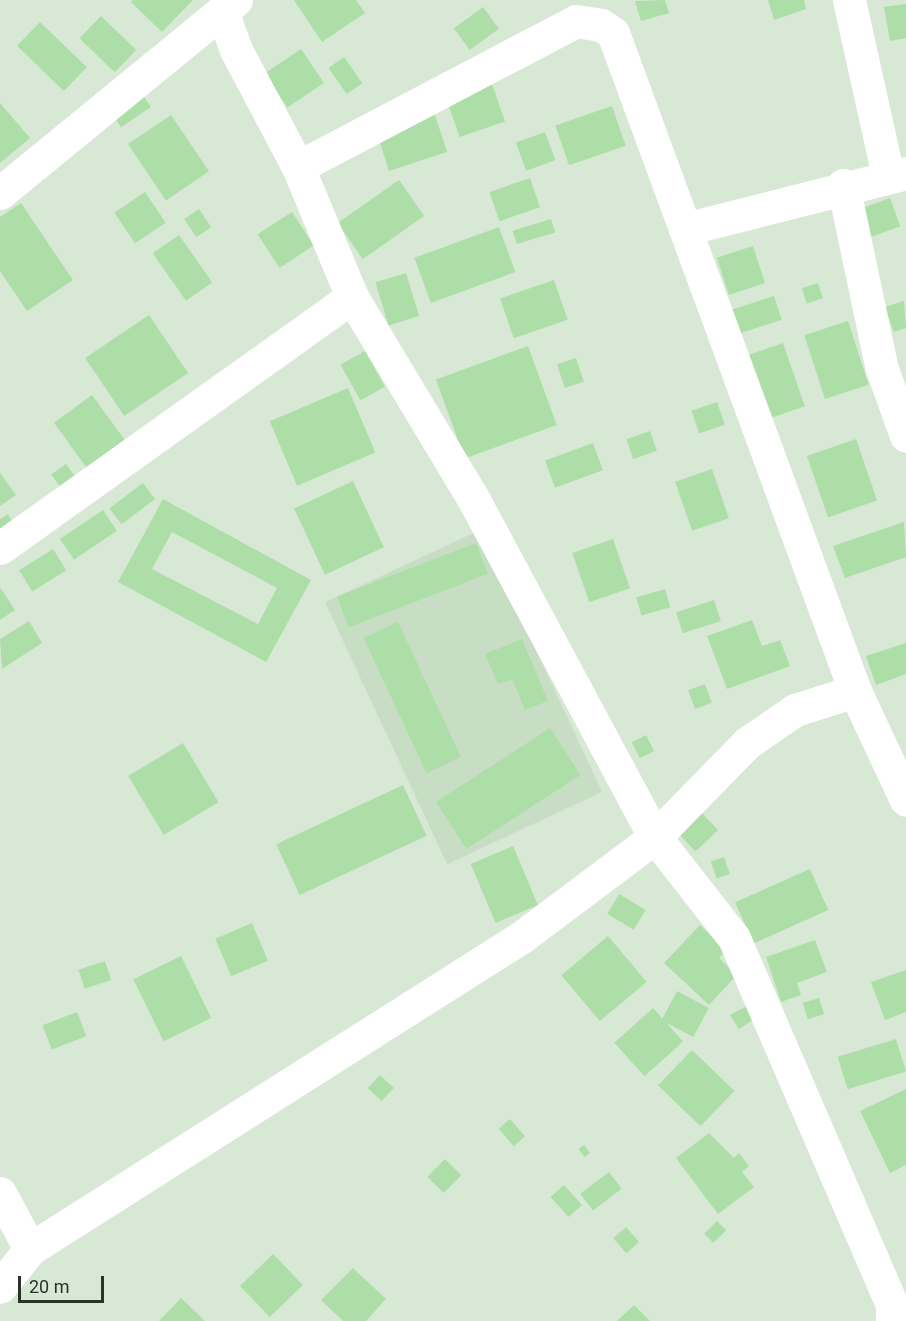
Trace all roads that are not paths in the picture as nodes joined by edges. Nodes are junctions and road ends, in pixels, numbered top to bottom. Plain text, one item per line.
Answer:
1 (849, 0) edge
2 (229, 6) edge
3 (298, 167) junction
4 (897, 174) edge
5 (843, 185) junction
6 (0, 193) edge
7 (685, 229) junction
8 (352, 297) junction
9 (905, 428) edge
10 (0, 548) edge
11 (855, 691) junction
12 (906, 800) edge
13 (655, 837) junction
14 (0, 1193) edge
15 (30, 1249) junction
16 (0, 1287) edge
17 (892, 1321) edge

1 - 4 street
2 - 3 street
2 - 6 street
3 - 7 street
3 - 8 street
4 - 5 street
5 - 7 street
5 - 9 street
7 - 11 street
8 - 10 street
8 - 13 street
11 - 12 street
11 - 13 street
13 - 15 street
13 - 17 street
14 - 15 street
15 - 16 street

